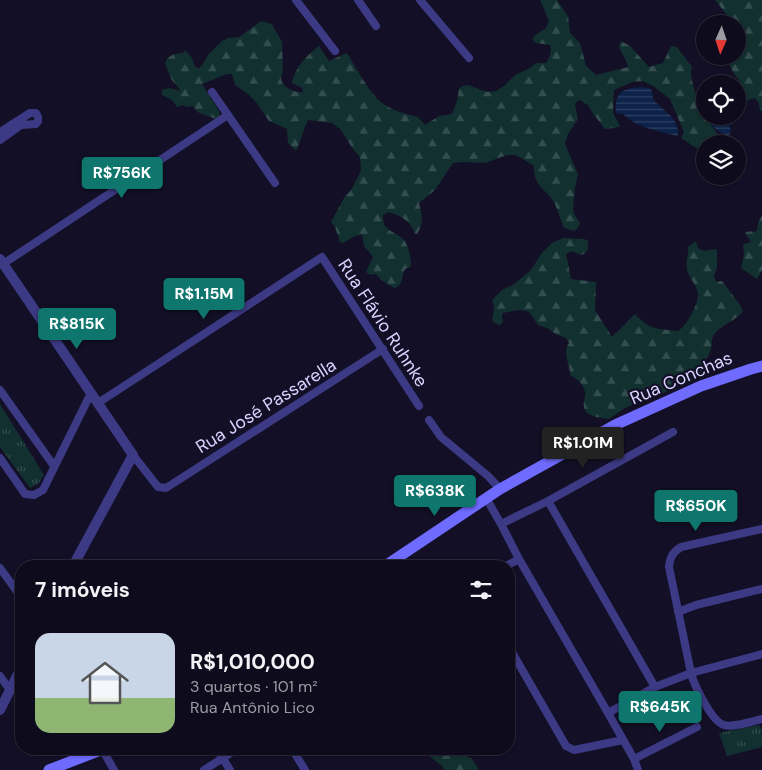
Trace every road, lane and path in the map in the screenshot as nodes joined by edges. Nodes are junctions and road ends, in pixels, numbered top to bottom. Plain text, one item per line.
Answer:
1 (296, 0) edge
2 (358, 0) edge
3 (420, 0) edge
4 (376, 26) dead end
5 (335, 51) dead end
6 (469, 58) dead end
7 (212, 92) dead end
8 (228, 115) junction
9 (0, 132) edge
10 (0, 140) edge
11 (275, 183) dead end
12 (2, 261) edge
13 (383, 349) junction
14 (762, 366) edge
15 (0, 390) edge
16 (91, 393) junction
17 (98, 403) junction
18 (419, 406) dead end
19 (429, 420) dead end
20 (673, 432) dead end
21 (133, 456) junction
22 (1, 462) edge
23 (54, 466) junction
24 (500, 489) junction
25 (486, 498) junction
26 (548, 501) junction
27 (501, 524) junction
28 (762, 529) edge
29 (519, 559) junction
30 (77, 560) edge
31 (394, 560) edge
32 (515, 561) edge
33 (0, 568) edge
34 (15, 589) edge
35 (762, 590) edge
36 (678, 612) junction
37 (762, 654) edge
38 (515, 657) edge
39 (690, 673) junction
40 (0, 676) edge
41 (15, 680) edge
42 (655, 686) junction
43 (10, 690) junction
44 (0, 710) edge
45 (608, 713) junction
46 (762, 719) edge
47 (697, 727) dead end
48 (623, 740) junction
49 (88, 755) edge
50 (106, 755) edge
51 (221, 755) edge
52 (228, 755) edge
53 (296, 755) edge
54 (223, 758) junction
55 (634, 759) junction
56 (49, 770) edge
57 (114, 770) edge
58 (204, 770) edge
59 (230, 770) edge
60 (305, 770) edge
61 (638, 770) edge

1 - 5 street
2 - 4 street
3 - 6 street
7 - 8 street
8 - 11 street
8 - 12 street
9 - 10 street
12 - 16 street
13 - 17 street, Rua Flávio Ruhnke
13 - 18 street, Rua Flávio Ruhnke
13 - 21 street, Rua José Passarella
14 - 24 main road, Rua Conchas
15 - 23 street
16 - 17 street
16 - 23 street
17 - 21 street
19 - 24 street
20 - 26 street
21 - 30 street
22 - 23 street
24 - 25 main road, Rua Conchas
25 - 27 street
25 - 31 main road, Rua Conchas
26 - 27 street
26 - 42 street
27 - 29 street
28 - 36 street
29 - 32 street
29 - 45 street
33 - 34 street
35 - 36 street
36 - 39 street
37 - 39 street
38 - 48 street
39 - 42 street
39 - 46 street
40 - 43 street
41 - 43 street
42 - 45 street
43 - 44 street
45 - 48 street
47 - 55 street
48 - 55 street
49 - 56 main road
50 - 57 street
51 - 54 street
52 - 54 street
53 - 60 street
54 - 58 street
54 - 59 street
55 - 61 street

